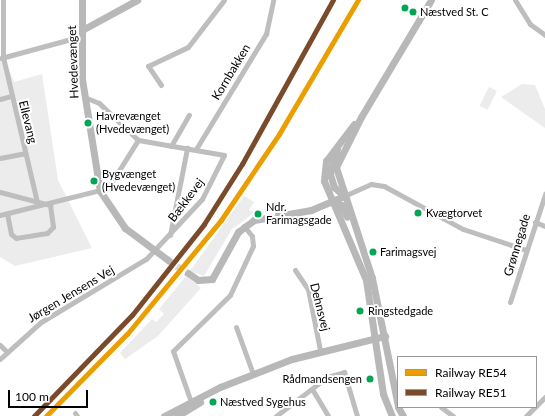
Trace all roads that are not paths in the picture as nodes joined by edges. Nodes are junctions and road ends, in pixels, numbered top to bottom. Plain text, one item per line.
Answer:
1 (3, 0) edge
2 (82, 0) edge
3 (137, 0) edge
4 (224, 0) edge
5 (273, 0) edge
6 (431, 0) edge
7 (515, 0) edge
8 (82, 33) junction
9 (545, 35) edge
10 (2, 57) edge
11 (161, 85) dead end
12 (11, 96) junction
13 (84, 98) junction
14 (0, 99) edge
15 (189, 115) dead end
16 (361, 117) junction
17 (341, 138) junction
18 (138, 140) junction
19 (171, 146) junction
20 (187, 148) junction
21 (196, 149) junction
22 (25, 153) junction
23 (0, 158) edge
24 (100, 191) junction
25 (0, 192) edge
26 (545, 194) edge
27 (344, 196) junction
28 (332, 201) junction
29 (37, 202) junction
30 (50, 205) junction
31 (7, 214) junction
32 (0, 215) edge
33 (534, 222) junction
34 (244, 226) junction
35 (545, 226) edge
36 (170, 235) junction
37 (155, 250) junction
38 (526, 250) junction
39 (168, 260) tunnel mouth
40 (366, 260) junction
41 (295, 270) dead end
42 (188, 274) tunnel mouth
43 (510, 302) dead end
44 (236, 327) dead end
45 (385, 336) junction
46 (372, 339) junction
47 (0, 345) edge
48 (320, 350) junction
49 (7, 352) junction
50 (0, 359) edge
51 (253, 374) junction
52 (236, 381) junction
53 (312, 389) junction
54 (545, 397) edge
55 (191, 402) junction
56 (397, 404) edge
57 (537, 404) edge
58 (442, 408) edge
59 (533, 408) edge
60 (164, 416) edge
61 (177, 416) edge
62 (276, 416) edge
63 (328, 416) edge
64 (357, 416) edge
65 (392, 416) edge
66 (453, 416) edge
67 (526, 416) edge

1 - 10 street, Ellevang
2 - 8 main road, Hvedevænget
3 - 8 main road
4 - 11 street
5 - 21 street, Kornbakken
6 - 16 main road
7 - 9 street
8 - 10 street
8 - 13 main road, Hvedevænget
10 - 12 street, Ellevang
12 - 14 street, Ellevang
12 - 22 street, Ellevang
13 - 18 street
13 - 24 main road, Hvedevænget
15 - 19 street
16 - 17 main road
16 - 27 main road
17 - 27 main road
17 - 28 main road
18 - 19 street
18 - 24 street
19 - 20 street
20 - 21 street
20 - 36 street
21 - 36 street, Bækkevej
22 - 23 street, Ellevang
22 - 29 street, Ellevang
24 - 30 street
24 - 37 main road, Hvedevænget
25 - 29 street
26 - 33 street, Grønnegade
27 - 28 main road
27 - 38 street
27 - 40 main road
28 - 34 main road
28 - 40 main road
28 - 46 main road
29 - 30 street
30 - 31 street
30 - 31 street
31 - 32 street
33 - 35 street
33 - 38 street, Grønnegade
34 - 42 main road
34 - 55 street
36 - 37 street, Bækkevej
37 - 39 main road, Hvedevænget
37 - 49 street, Jørgen Jensens Vej
38 - 43 street, Grønnegade
40 - 45 main road
41 - 48 street, Dehnsvej
44 - 51 street
45 - 46 main road
45 - 56 main road
46 - 48 main road
46 - 65 main road
47 - 49 street
48 - 51 main road
49 - 50 street, Jørgen Jensens Vej
51 - 52 main road
52 - 55 main road
52 - 61 main road
53 - 62 street
53 - 63 street
53 - 64 street
54 - 57 street
55 - 60 main road
58 - 66 street
59 - 67 street

